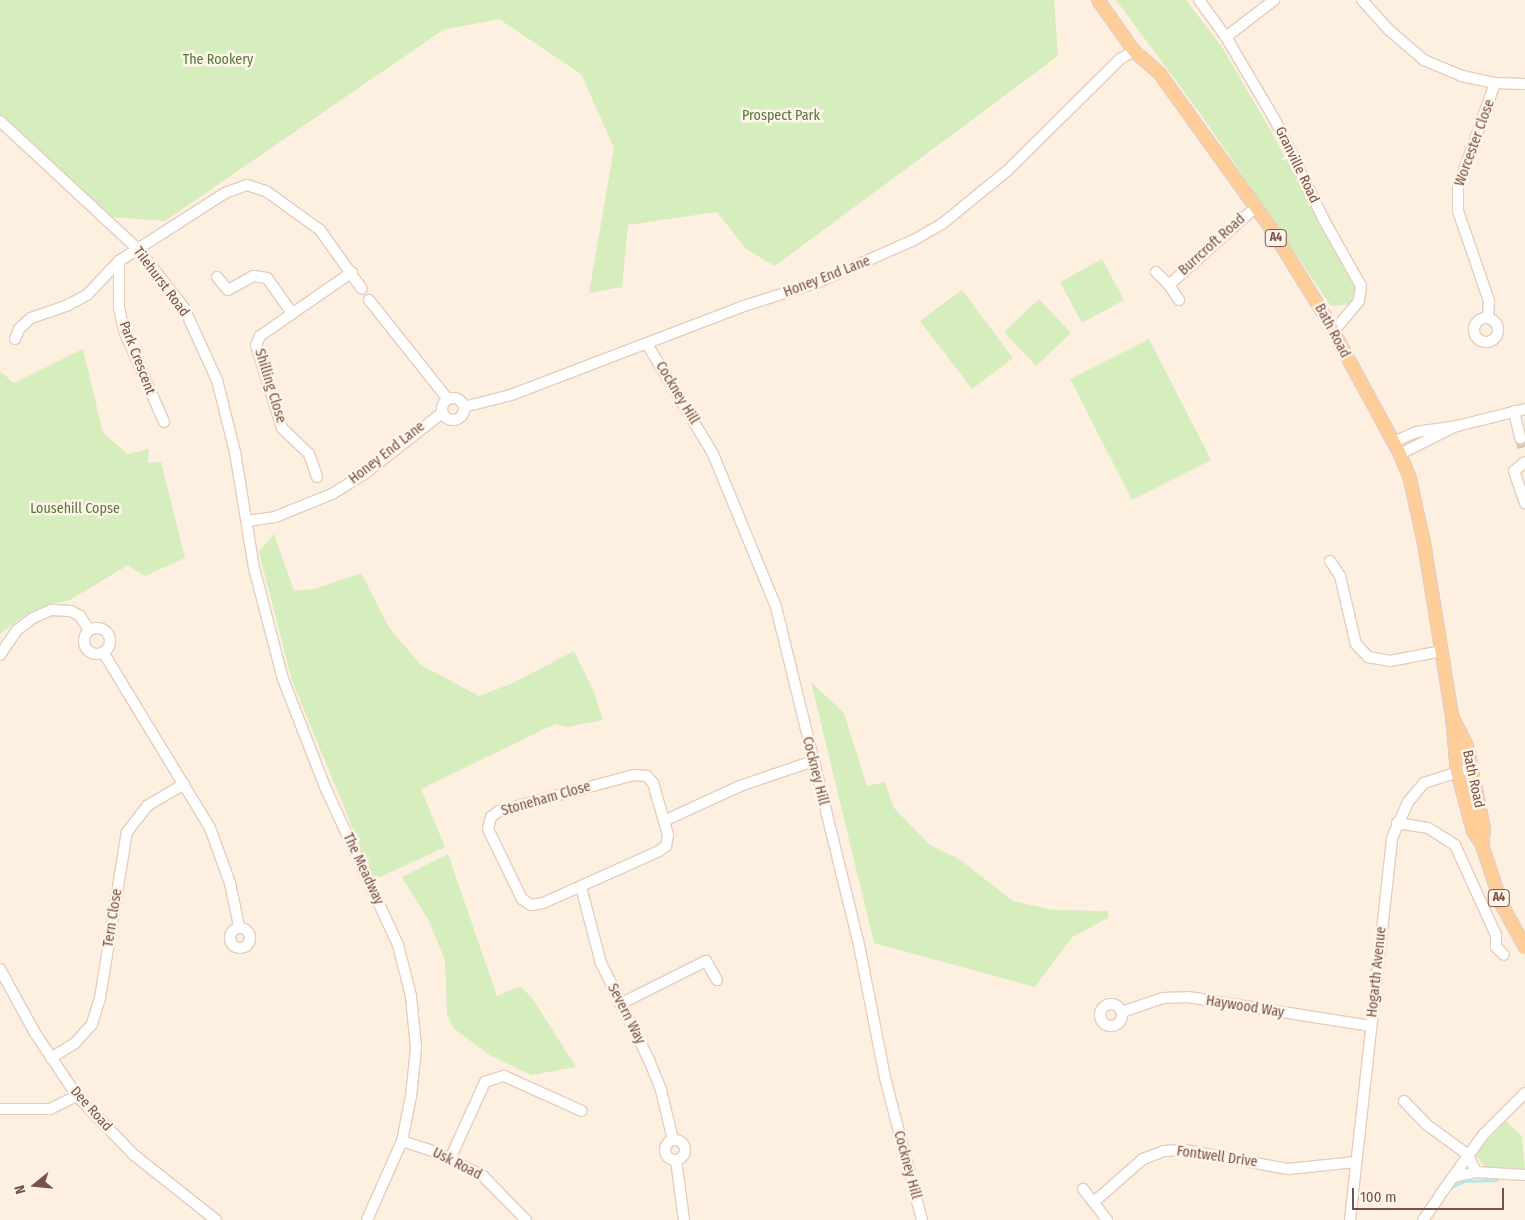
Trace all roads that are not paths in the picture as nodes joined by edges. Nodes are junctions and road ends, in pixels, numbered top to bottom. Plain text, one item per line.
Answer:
1 (1098, 0) edge
2 (1199, 0) edge
3 (1274, 0) edge
4 (1362, 0) edge
5 (1226, 37) junction
6 (1134, 51) junction
7 (1495, 83) junction
8 (1525, 84) edge
9 (0, 121) edge
10 (8, 130) junction
11 (0, 137) edge
12 (1256, 207) junction
13 (139, 250) junction
14 (118, 261) junction
15 (352, 272) junction
16 (1156, 272) dead end
17 (217, 277) dead end
18 (1169, 285) junction
19 (362, 289) dead end
20 (369, 300) dead end
21 (1179, 300) dead end
22 (292, 314) junction
23 (1488, 318) dead end
24 (1333, 332) junction
25 (15, 339) dead end
26 (647, 344) junction
27 (447, 398) junction
28 (464, 406) junction
29 (1525, 409) edge
30 (1514, 412) junction
31 (442, 413) junction
32 (164, 422) dead end
33 (1457, 426) junction
34 (1520, 438) dead end
35 (1393, 442) junction
36 (1400, 454) junction
37 (1524, 459) edge
38 (317, 477) dead end
39 (1525, 503) edge
40 (247, 521) junction
41 (1330, 561) dead end
42 (89, 630) junction
43 (1442, 651) junction
44 (103, 652) junction
45 (0, 655) edge
46 (1452, 716) junction
47 (813, 761) junction
48 (1471, 768) junction
49 (1457, 771) junction
50 (184, 784) junction
51 (664, 821) junction
52 (1397, 822) junction
53 (1482, 845) junction
54 (581, 887) junction
55 (239, 926) dead end
56 (1525, 947) edge
57 (1504, 955) dead end
58 (0, 970) edge
59 (717, 980) dead end
60 (620, 1004) junction
61 (1122, 1012) dead end
62 (1371, 1026) junction
63 (51, 1058) junction
64 (1525, 1093) edge
65 (77, 1096) junction
66 (1404, 1101) dead end
67 (0, 1109) edge
68 (582, 1111) dead end
69 (673, 1140) junction
70 (402, 1141) junction
71 (1467, 1154) junction
72 (450, 1159) junction
73 (676, 1160) junction
74 (1356, 1162) junction
75 (1476, 1172) junction
76 (1525, 1175) edge
77 (1454, 1177) junction
78 (1083, 1190) dead end
79 (1094, 1202) junction
80 (209, 1218) edge
81 (367, 1220) edge
82 (526, 1220) edge
83 (684, 1220) edge
84 (922, 1220) edge
85 (1107, 1220) edge
86 (1350, 1220) edge
87 (1423, 1220) edge

1 - 6 main road, Bath Road / A4
2 - 5 street, Granville Road
3 - 5 street
4 - 7 street
5 - 24 street, Granville Road
6 - 12 main road, Bath Road / A4
6 - 26 street, Honey End Lane
7 - 8 street
7 - 23 street, Worcester Close
9 - 10 street, Tilehurst Road
10 - 11 street
10 - 13 street, Tilehurst Road
12 - 18 street, Burrcroft Road
12 - 24 main road, Bath Road / A4
13 - 14 street
13 - 15 street
13 - 40 street, Tilehurst Road
14 - 25 street
14 - 32 street, Park Crescent
15 - 19 street
15 - 22 street, Shilling Close
16 - 18 street, Burrcroft Road
17 - 22 street
18 - 21 street, Burrcroft Road
20 - 27 street
22 - 38 street, Shilling Close
24 - 35 main road, Bath Road / A4
26 - 28 street, Honey End Lane
26 - 47 street, Cockney Hill
27 - 28 street
27 - 31 street
28 - 31 street, Honey End Lane
29 - 30 street
30 - 33 street
30 - 34 street
31 - 40 street, Honey End Lane
33 - 35 street
33 - 36 street
35 - 36 main road, Bath Road / A4
36 - 43 main road, Bath Road / A4
37 - 39 street
40 - 70 street, The Meadway
41 - 43 street
42 - 44 street
42 - 44 street
42 - 45 street
43 - 46 main road, Bath Road / A4
44 - 50 street
46 - 48 main road, Bath Road / A4
46 - 49 main road, Bath Road / A4
47 - 51 street
47 - 84 street, Cockney Hill
48 - 49 street, Hogarth Avenue
48 - 53 main road, Bath Road / A4
49 - 52 street, Hogarth Avenue
49 - 53 main road, Bath Road / A4
50 - 55 street
50 - 63 street, Tern Close
51 - 54 street, Stoneham Close
51 - 54 street, Stoneham Close
52 - 57 street
52 - 62 street, Hogarth Avenue
53 - 56 main road, Bath Road / A4
54 - 60 street, Severn Way
58 - 63 street, Dee Road
59 - 60 street
60 - 69 street, Severn Way
61 - 62 street, Haywood Way
62 - 74 street, Hogarth Avenue
63 - 65 street, Dee Road
64 - 71 street
65 - 67 street
65 - 80 street, Dee Road
66 - 71 street
68 - 72 street
69 - 73 street, Severn Way
69 - 73 street, Severn Way
70 - 72 street, Usk Road
70 - 81 street, The Meadway
71 - 75 street
71 - 77 street
72 - 82 street, Usk Road
73 - 83 street, Severn Way
74 - 79 street, Fontwell Drive
74 - 86 street, Hogarth Avenue
75 - 76 street
75 - 77 street
77 - 87 street
78 - 79 street
79 - 85 street

